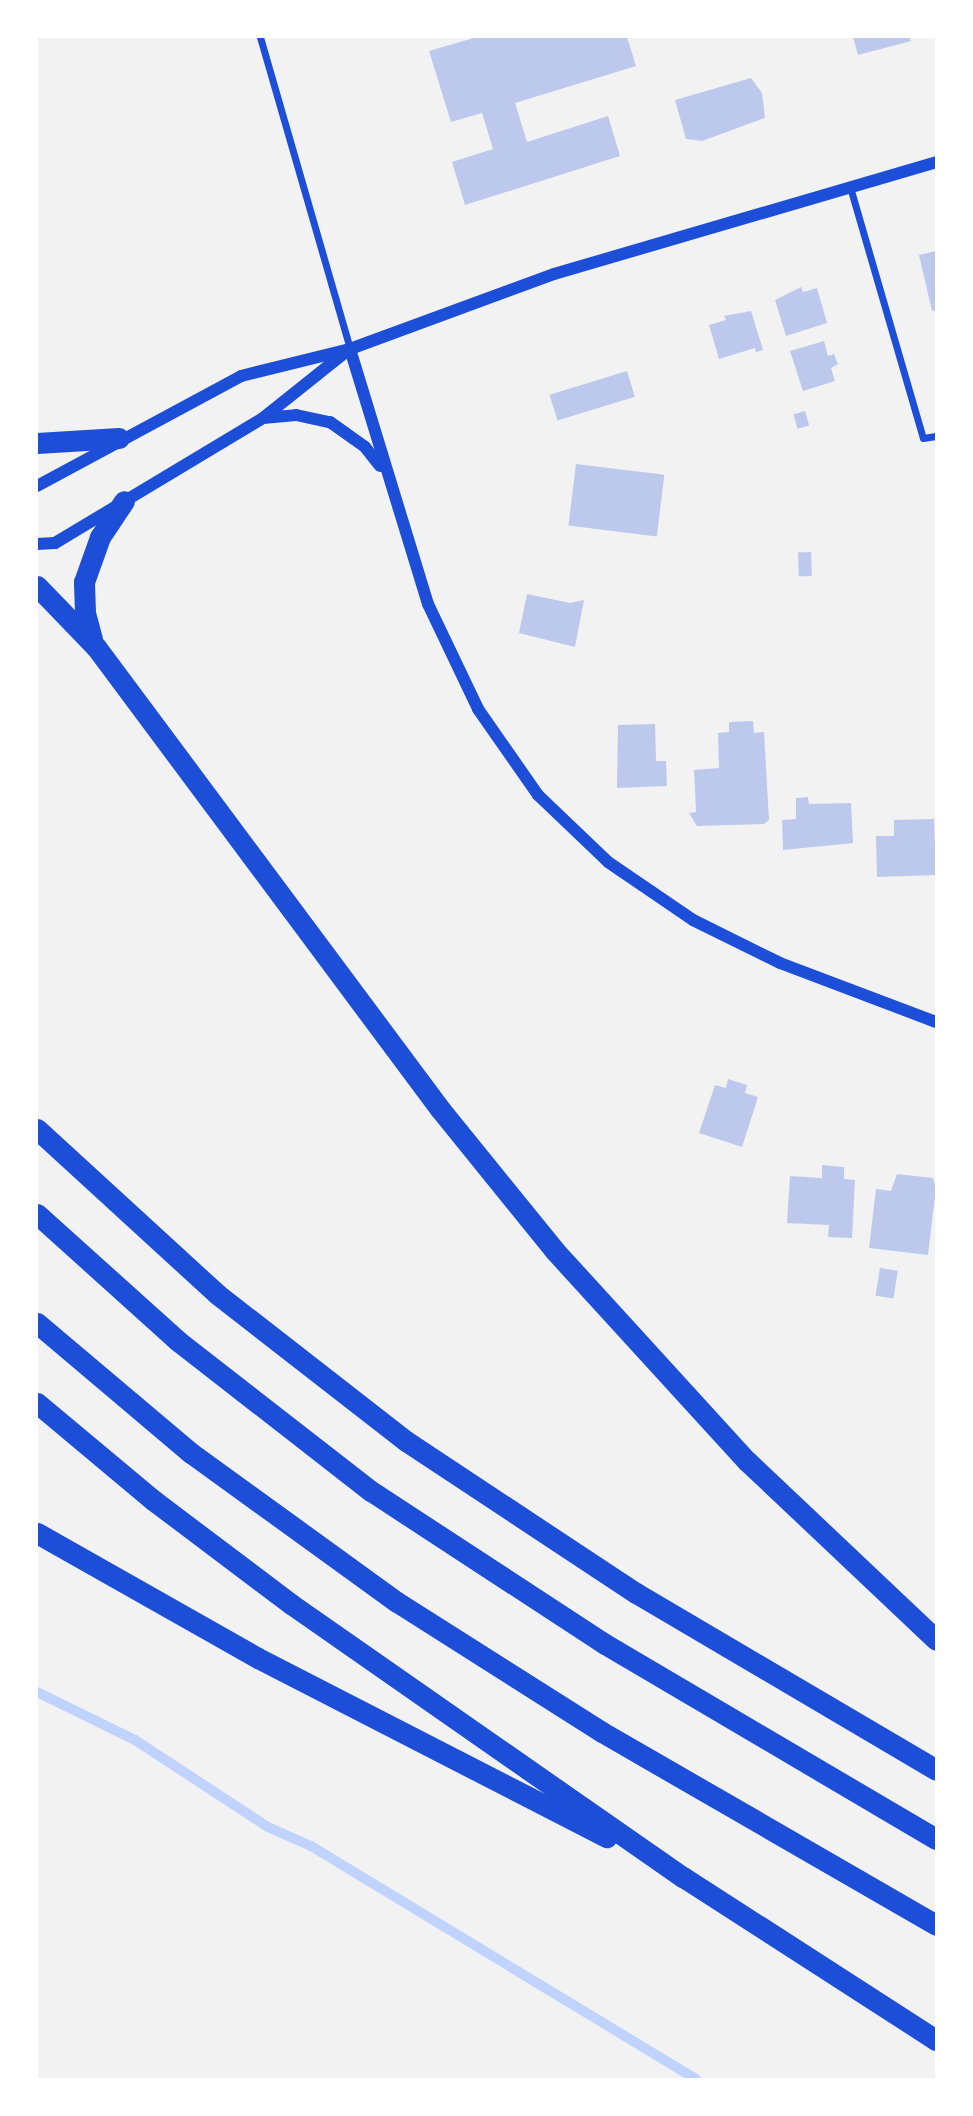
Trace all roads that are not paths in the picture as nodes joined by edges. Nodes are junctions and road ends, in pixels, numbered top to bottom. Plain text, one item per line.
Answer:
1 (260, 37) edge
2 (936, 162) edge
3 (850, 187) junction
4 (350, 349) junction
5 (263, 418) junction
6 (936, 436) edge
7 (119, 438) junction
8 (37, 443) edge
9 (386, 474) junction
10 (37, 486) edge
11 (124, 501) junction
12 (37, 544) edge
13 (37, 586) edge
14 (96, 647) junction
15 (936, 1022) edge
16 (37, 1129) edge
17 (37, 1213) edge
18 (37, 1323) edge
19 (37, 1403) edge
20 (37, 1533) edge
21 (936, 1640) edge
22 (936, 1770) edge
23 (936, 1839) edge
24 (683, 1877) junction
25 (936, 1925) edge
26 (936, 2040) edge

1 - 4 street
2 - 3 street
3 - 4 street
3 - 6 street
4 - 5 street
4 - 7 street
4 - 9 street
5 - 9 street
5 - 11 street
7 - 8 highway
7 - 10 street
9 - 15 street
11 - 12 street
11 - 14 highway
13 - 14 highway
14 - 21 highway
16 - 22 highway
17 - 23 highway
18 - 25 highway
19 - 24 highway
20 - 24 highway
24 - 26 highway

